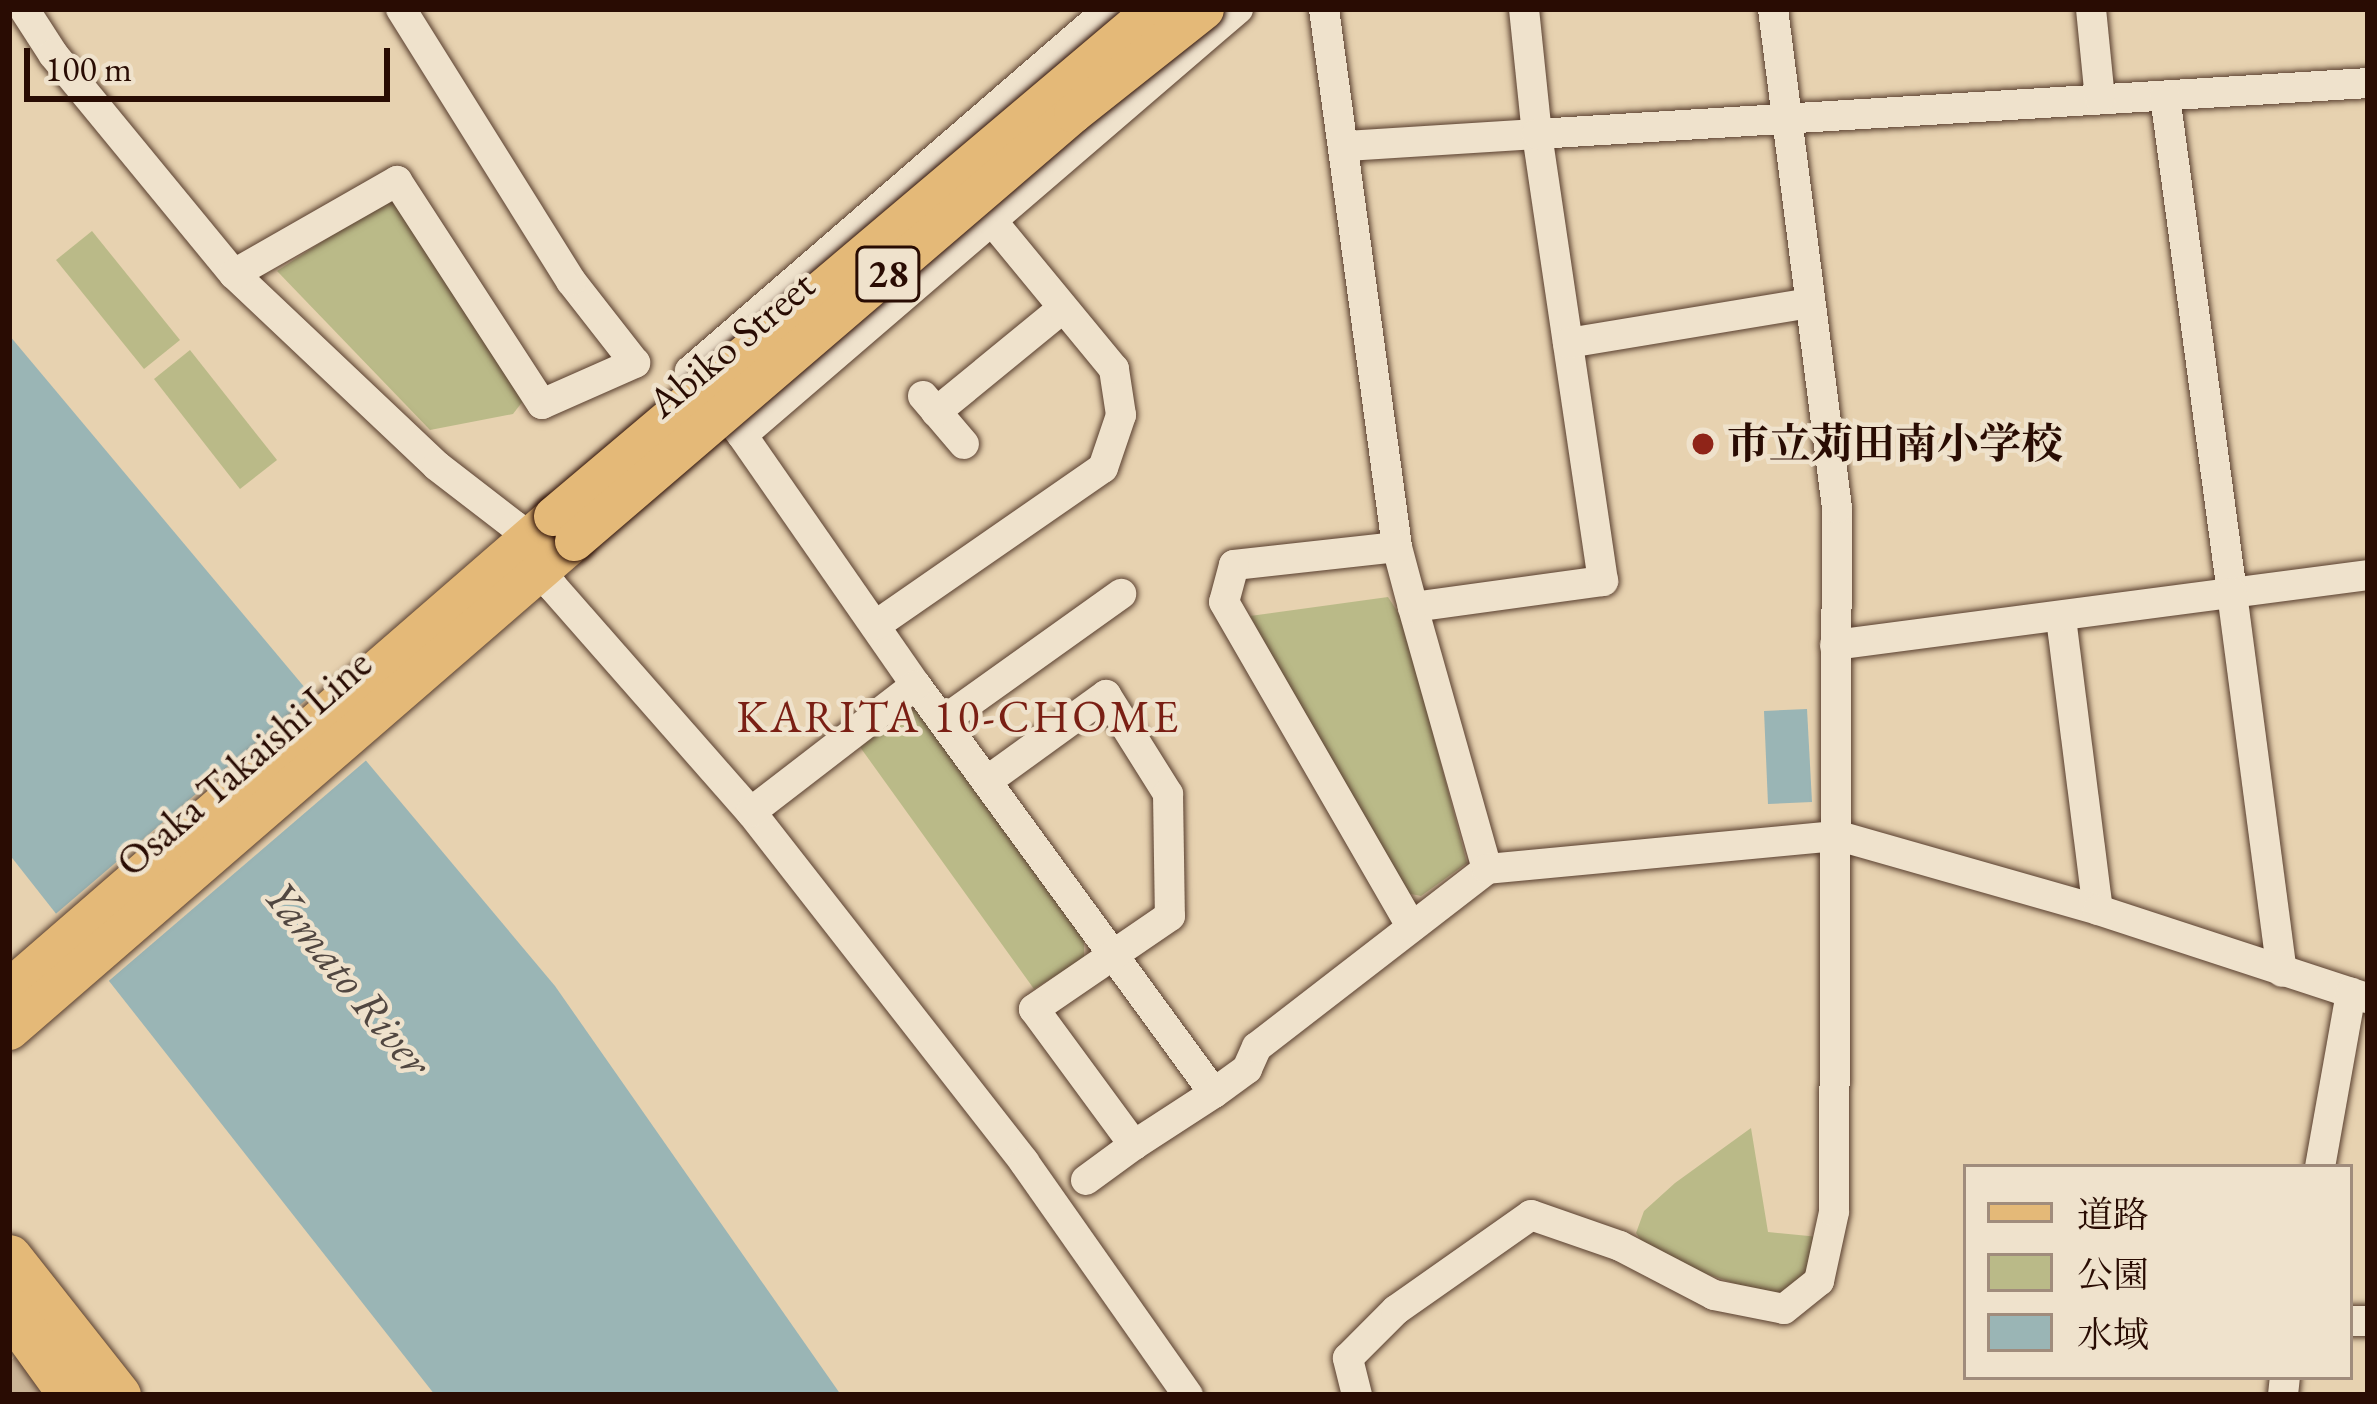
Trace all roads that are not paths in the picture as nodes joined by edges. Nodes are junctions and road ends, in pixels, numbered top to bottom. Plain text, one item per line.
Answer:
1 (401, 9) edge
2 (1109, 9) edge
3 (1153, 9) edge
4 (1204, 9) edge
5 (1238, 9) edge
6 (1324, 9) edge
7 (1524, 9) edge
8 (1773, 9) edge
9 (2091, 9) edge
10 (34, 11) edge
11 (1043, 66) junction
12 (2368, 82) edge
13 (2165, 96) junction
14 (2100, 99) junction
15 (1786, 121) junction
16 (1100, 127) junction
17 (1538, 134) junction
18 (1345, 146) junction
19 (991, 220) junction
20 (234, 274) junction
21 (1809, 303) junction
22 (1063, 308) junction
23 (1568, 343) junction
24 (742, 435) junction
25 (964, 444) dead end
26 (1397, 547) junction
27 (537, 551) junction
28 (2368, 575) edge
29 (2232, 593) junction
30 (1102, 598) dead end
31 (1413, 607) junction
32 (2061, 618) junction
33 (876, 625) junction
34 (1835, 645) junction
35 (916, 685) junction
36 (943, 721) junction
37 (987, 781) junction
38 (752, 812) junction
39 (1839, 836) junction
40 (1486, 869) junction
41 (2098, 910) junction
42 (1412, 927) junction
43 (1115, 955) junction
44 (2282, 972) junction
45 (9, 988) edge
46 (2360, 996) edge
47 (9, 1030) edge
48 (1214, 1093) junction
49 (1134, 1145) junction
50 (2321, 1164) edge
51 (1086, 1180) dead end
52 (9, 1257) edge
53 (9, 1310) edge
54 (70, 1395) edge
55 (118, 1395) edge
56 (1188, 1395) edge
57 (1357, 1395) edge

1 - 20 street
2 - 11 street
3 - 27 main road, Abiko Street / 28, bridge
4 - 27 main road, Abiko Street / 28, bridge
5 - 16 street
6 - 18 street
7 - 17 street
8 - 15 street
9 - 14 street
10 - 20 street
11 - 16 street
11 - 24 street
12 - 13 street
13 - 14 street
13 - 29 street
14 - 15 street
15 - 17 street
15 - 21 street
16 - 19 street
17 - 18 street
17 - 23 street
18 - 26 street
19 - 22 street
19 - 24 street
20 - 27 street
21 - 23 street
21 - 34 street
22 - 25 street
22 - 33 street
23 - 31 street
24 - 33 street
26 - 31 street
26 - 42 street
27 - 38 street
27 - 45 main road, Osaka Takaishi Line / 28
27 - 47 main road, Osaka Takaishi Line / 28
28 - 29 street
29 - 32 street
29 - 44 street
30 - 36 street
31 - 40 street
32 - 34 street
32 - 41 street
33 - 35 street
34 - 39 street
35 - 36 street
35 - 38 street
36 - 37 street
37 - 43 street
37 - 43 street
38 - 56 street
39 - 40 street
39 - 41 street
39 - 57 street
40 - 42 street
41 - 44 street
42 - 48 street
43 - 48 street
43 - 49 street
44 - 46 street
46 - 50 street
48 - 49 street
49 - 51 street
52 - 55 highway
53 - 54 highway

